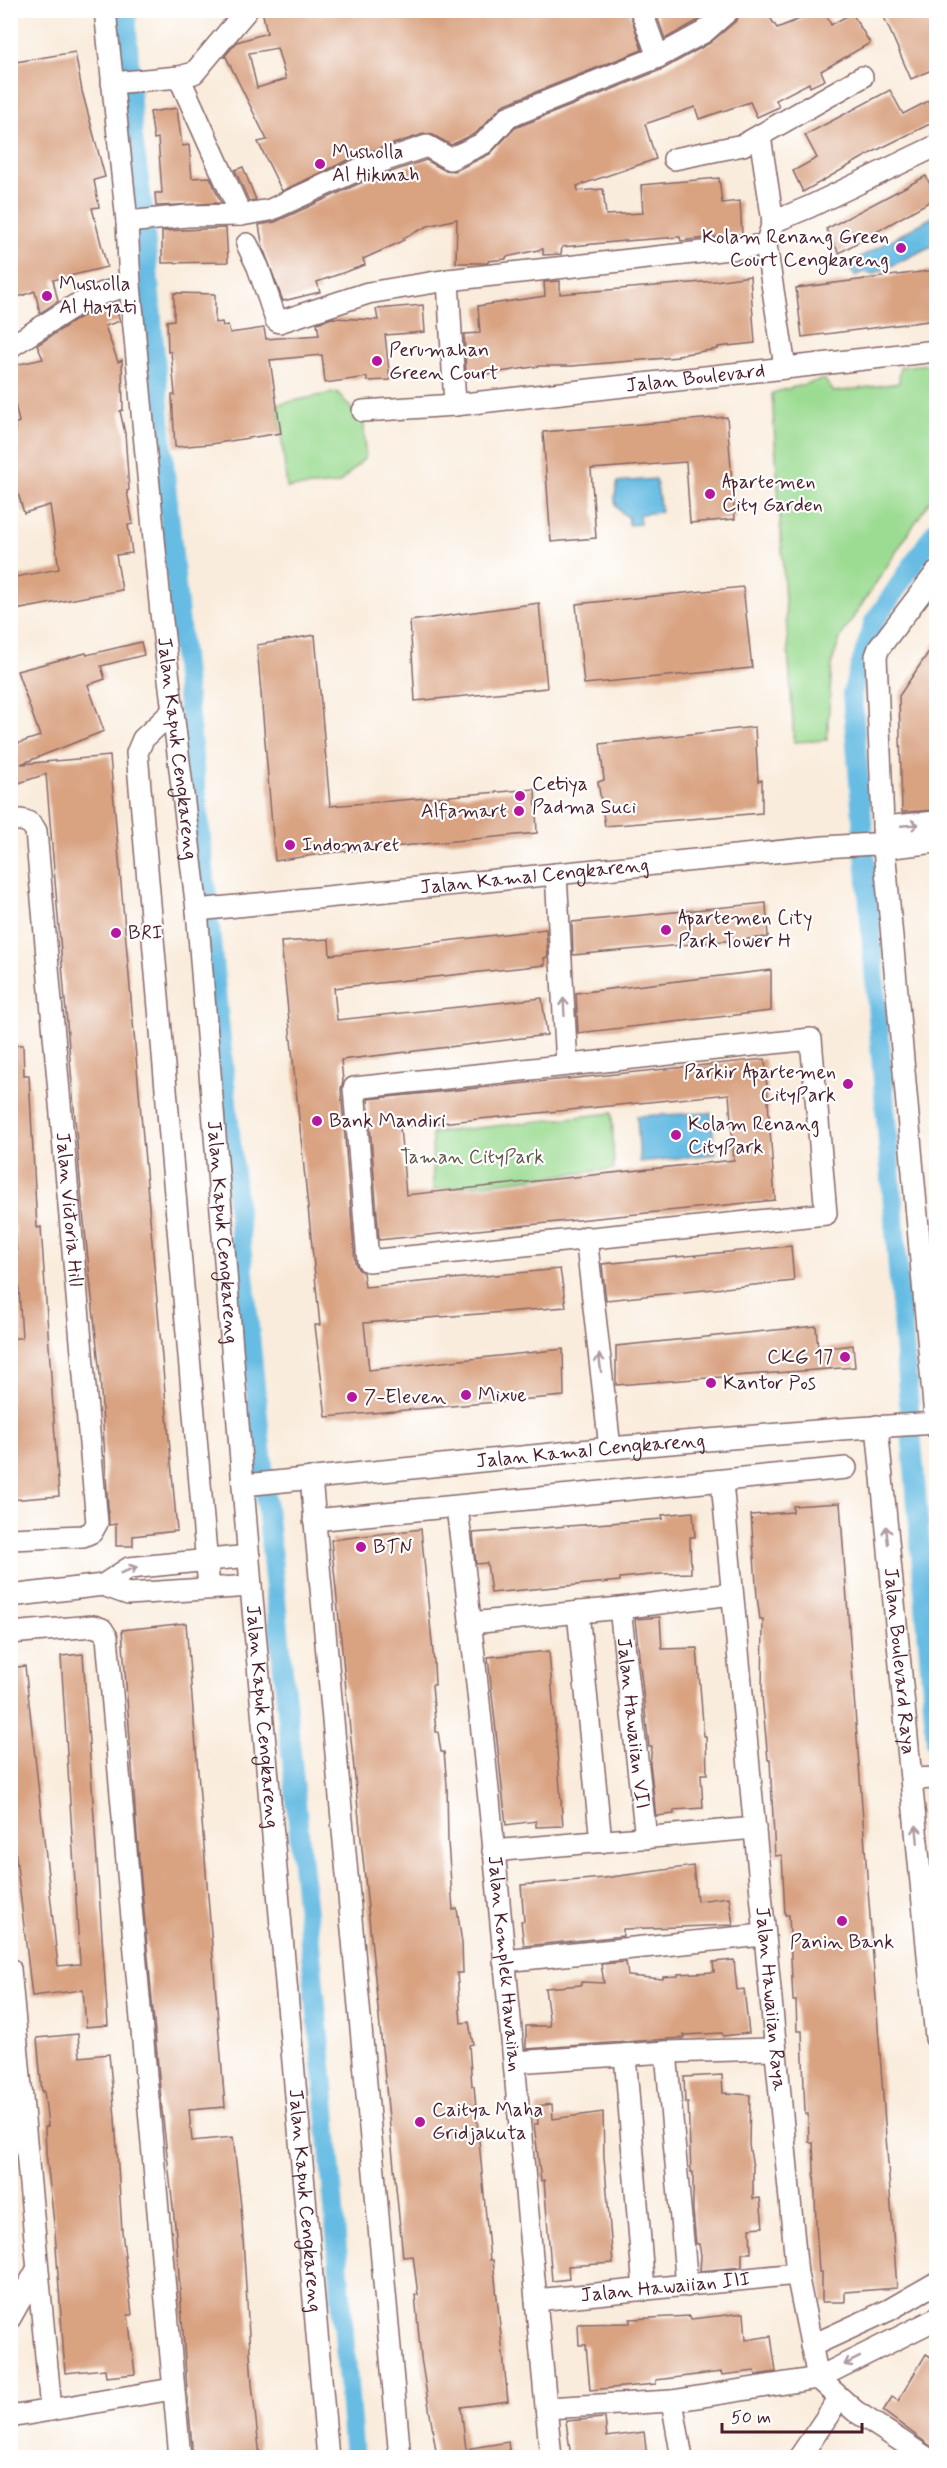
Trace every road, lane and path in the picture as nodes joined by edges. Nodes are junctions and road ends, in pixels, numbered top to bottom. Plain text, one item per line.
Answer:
1 (105, 10) edge
2 (247, 10) edge
3 (641, 10) edge
4 (729, 10) edge
5 (658, 57) junction
6 (179, 77) junction
7 (862, 77) dead end
8 (114, 83) junction
9 (760, 136) junction
10 (936, 146) edge
11 (674, 159) dead end
12 (241, 214) junction
13 (138, 220) junction
14 (773, 222) junction
15 (247, 244) dead end
16 (766, 244) junction
17 (448, 280) junction
18 (130, 285) junction
19 (10, 347) edge
20 (936, 351) edge
21 (785, 367) junction
22 (455, 405) junction
23 (363, 411) dead end
24 (936, 573) edge
25 (173, 711) junction
26 (10, 820) edge
27 (936, 822) edge
28 (877, 841) junction
29 (936, 842) edge
30 (556, 874) junction
31 (199, 910) junction
32 (567, 1065) junction
33 (586, 1238) junction
34 (933, 1424) edge
35 (884, 1426) junction
36 (610, 1448) junction
37 (846, 1468) dead end
38 (311, 1478) junction
39 (722, 1482) junction
40 (248, 1485) junction
41 (457, 1507) junction
42 (314, 1520) junction
43 (10, 1539) edge
44 (249, 1556) junction
45 (206, 1558) junction
46 (103, 1585) junction
47 (251, 1586) junction
48 (209, 1588) junction
49 (732, 1594) junction
50 (10, 1596) edge
51 (620, 1608) junction
52 (578, 1612) junction
53 (471, 1623) junction
54 (10, 1633) edge
55 (922, 1779) edge
56 (755, 1828) junction
57 (646, 1838) junction
58 (601, 1842) junction
59 (493, 1851) junction
60 (763, 1935) junction
61 (504, 1962) junction
62 (10, 1969) edge
63 (13, 2036) edge
64 (936, 2038) edge
65 (775, 2049) junction
66 (666, 2052) junction
67 (625, 2055) junction
68 (515, 2062) junction
69 (37, 2270) junction
70 (797, 2274) junction
71 (936, 2283) edge
72 (687, 2286) junction
73 (644, 2290) junction
74 (536, 2300) junction
75 (889, 2310) junction
76 (10, 2318) edge
77 (936, 2319) edge
78 (902, 2335) junction
79 (811, 2346) junction
80 (818, 2378) junction
81 (172, 2389) junction
82 (839, 2399) junction
83 (672, 2401) junction
84 (546, 2408) junction
85 (51, 2410) junction
86 (10, 2417) edge
87 (180, 2457) edge
88 (328, 2457) edge
89 (400, 2457) edge
90 (551, 2457) edge
91 (682, 2457) edge
92 (799, 2457) edge
93 (925, 2457) edge

1 - 8 street, Jalan Kapuk Cengkareng
2 - 6 street
3 - 5 street
4 - 5 street
5 - 12 street
6 - 8 street
6 - 12 street
7 - 9 street
8 - 13 street, Jalan Kapuk Cengkareng
9 - 11 street
9 - 14 street
10 - 14 street
12 - 13 street
13 - 18 street, Jalan Kapuk Cengkareng
14 - 16 street
15 - 17 street
16 - 17 street
16 - 21 street
17 - 22 street
18 - 19 street
18 - 25 street, Jalan Kapuk Cengkareng
20 - 21 street, Jalan Boulevard
21 - 22 street, Jalan Boulevard
22 - 23 street, Jalan Boulevard
24 - 28 street
25 - 31 street, Jalan Kapuk Cengkareng
25 - 45 street
26 - 43 street, Jalan Victoria Hill
28 -> 27 street
28 - 29 street
28 - 30 street, Jalan Kamal Cengkareng
28 - 34 street, Jalan Kamal Cengkareng
30 - 31 street, Jalan Kamal Cengkareng
32 -> 30 street
31 - 40 street, Jalan Kapuk Cengkareng
32 - 33 street
32 - 33 street
36 -> 33 street
34 - 35 street, Jalan Kamal Cengkareng
35 - 36 street, Jalan Kamal Cengkareng
55 -> 35 street, Jalan Boulevard Raya
36 - 38 street, Jalan Kamal Cengkareng
37 - 39 street
38 - 40 street, Jalan Kamal Cengkareng
38 - 42 street
39 - 41 street
39 - 49 street, Jalan Hawaiian Raya
40 - 44 street, Jalan Kapuk Cengkareng
41 - 42 street
41 - 53 street, Jalan Komplek Hawaiian
42 - 89 street
44 - 45 street
44 - 47 street, Jalan Kapuk Cengkareng
46 -> 45 street
45 - 48 street
46 - 48 street
46 - 50 street
47 - 48 street
47 - 88 street, Jalan Kapuk Cengkareng
49 - 51 street
49 - 56 street, Jalan Hawaiian Raya
51 - 52 street
51 - 57 street, Jalan Hawaiian VII
52 - 53 street
52 - 58 street
53 - 59 street, Jalan Komplek Hawaiian
54 - 81 street
64 -> 55 street, Jalan Boulevard Raya
56 - 57 street
56 - 60 street, Jalan Hawaiian Raya
57 - 58 street
58 - 59 street
59 - 61 street, Jalan Komplek Hawaiian
60 - 61 street
60 - 65 street, Jalan Hawaiian Raya
61 - 68 street, Jalan Komplek Hawaiian
62 - 63 street
63 - 69 street
65 - 66 street
65 - 70 street, Jalan Hawaiian Raya
66 - 67 street
66 - 72 street
67 - 68 street
67 - 73 street
68 - 74 street, Jalan Komplek Hawaiian
69 - 76 street
69 - 85 street
70 - 72 street, Jalan Hawaiian III
70 - 79 street, Jalan Hawaiian Raya
71 - 75 street
72 - 73 street, Jalan Hawaiian III
73 - 74 street, Jalan Hawaiian III
74 - 84 street, Jalan Komplek Hawaiian
75 - 78 street
75 - 79 street
77 - 78 street
78 -> 80 street
79 - 80 street, Jalan Hawaiian Raya
80 - 82 street
80 - 83 street
81 - 85 street
81 - 87 street
82 - 92 street
82 - 93 street
83 - 84 street
83 - 91 street
84 - 90 street, Jalan Komplek Hawaiian
85 - 86 street

